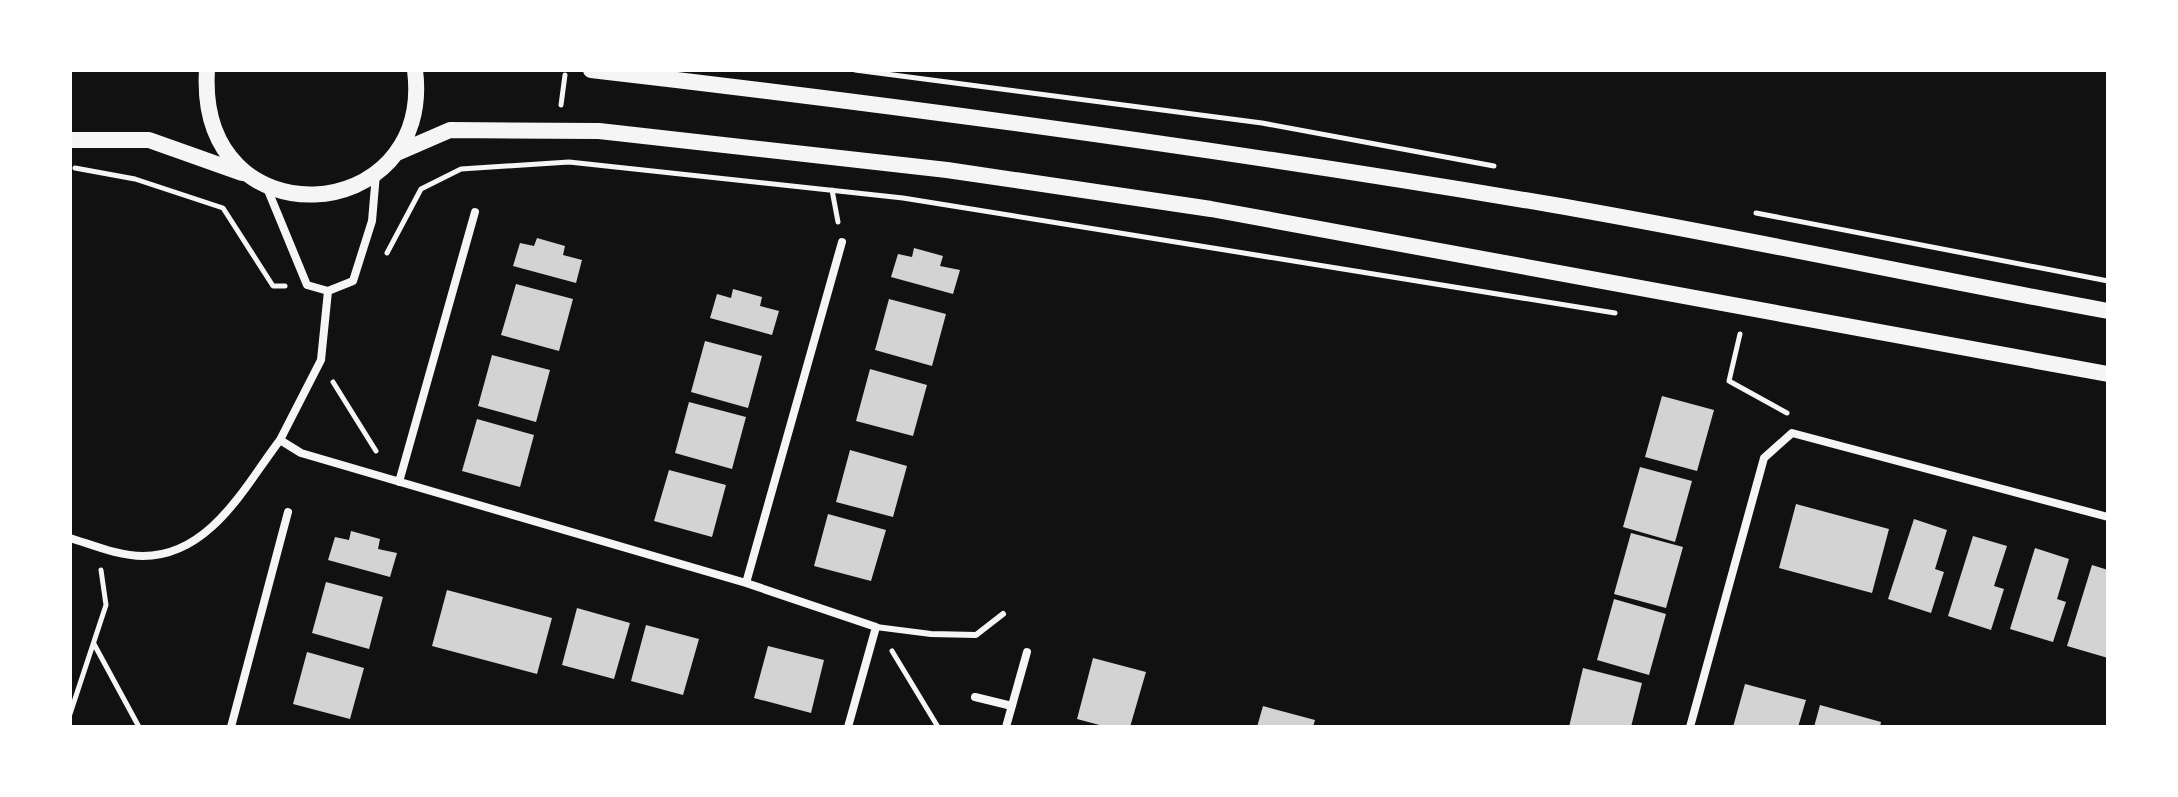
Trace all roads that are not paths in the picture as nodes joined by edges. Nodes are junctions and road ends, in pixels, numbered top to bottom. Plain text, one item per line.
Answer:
1 (207, 70) edge
2 (415, 70) edge
3 (591, 70) edge
4 (70, 140) edge
5 (397, 153) junction
6 (376, 174) junction
7 (248, 175) junction
8 (266, 186) junction
9 (475, 212) dead end
10 (842, 242) road end
11 (328, 291) junction
12 (2108, 311) edge
13 (2108, 374) edge
14 (280, 440) junction
15 (399, 482) junction
16 (288, 512) dead end
17 (2108, 517) edge
18 (70, 538) edge
19 (746, 583) junction
20 (1003, 614) dead end
21 (876, 627) junction
22 (1027, 652) dead end
23 (975, 697) dead end
24 (1012, 706) junction
25 (231, 727) edge
26 (848, 727) edge
27 (1006, 727) edge
28 (1690, 727) edge

1 - 7 main road
2 - 5 main road
3 - 12 main road
4 - 7 main road
5 - 6 main road
5 - 13 main road
6 - 8 main road
6 - 11 street
7 - 8 main road
8 - 11 street
9 - 15 street
10 - 19 street
11 - 14 street
14 - 15 street
14 - 18 street
15 - 19 street
16 - 25 street
17 - 28 street
19 - 21 street
20 - 21 lane
21 - 26 street
22 - 24 street
23 - 24 street
24 - 27 street

